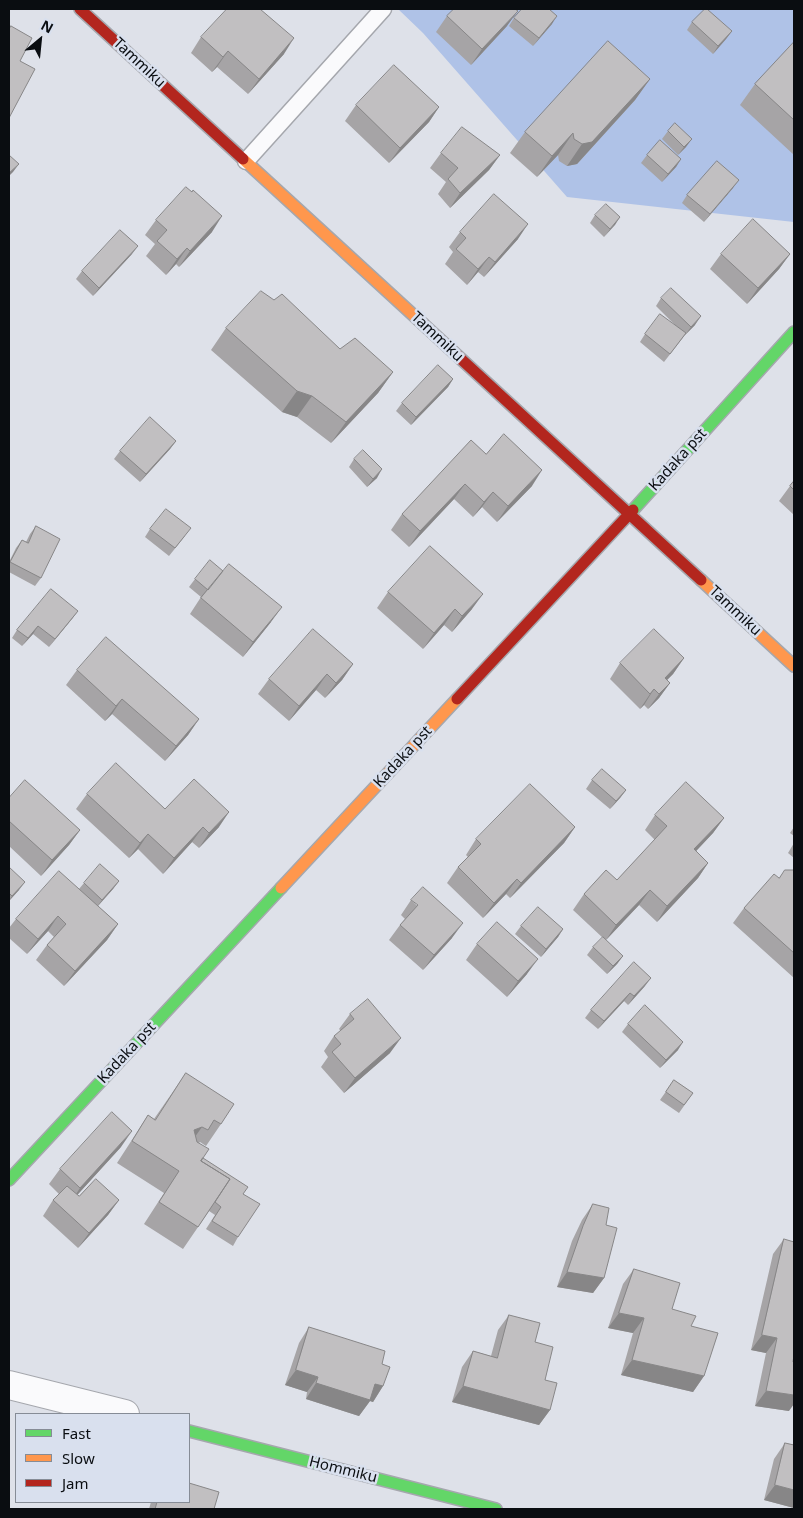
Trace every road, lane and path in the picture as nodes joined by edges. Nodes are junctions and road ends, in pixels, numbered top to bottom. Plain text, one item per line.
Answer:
1 (80, 9) edge
2 (384, 9) edge
3 (246, 161) junction
4 (794, 332) edge
5 (630, 514) junction
6 (794, 666) edge
7 (9, 1180) edge
8 (9, 1385) edge
9 (121, 1413) edge
10 (190, 1431) edge
11 (496, 1509) edge

1 - 3 street, Tammiku
2 - 3 lane
3 - 5 street, Tammiku
4 - 5 street, Kadaka pst
5 - 6 street, Tammiku
5 - 7 street, Kadaka pst
8 - 9 street
10 - 11 street, Hommiku

